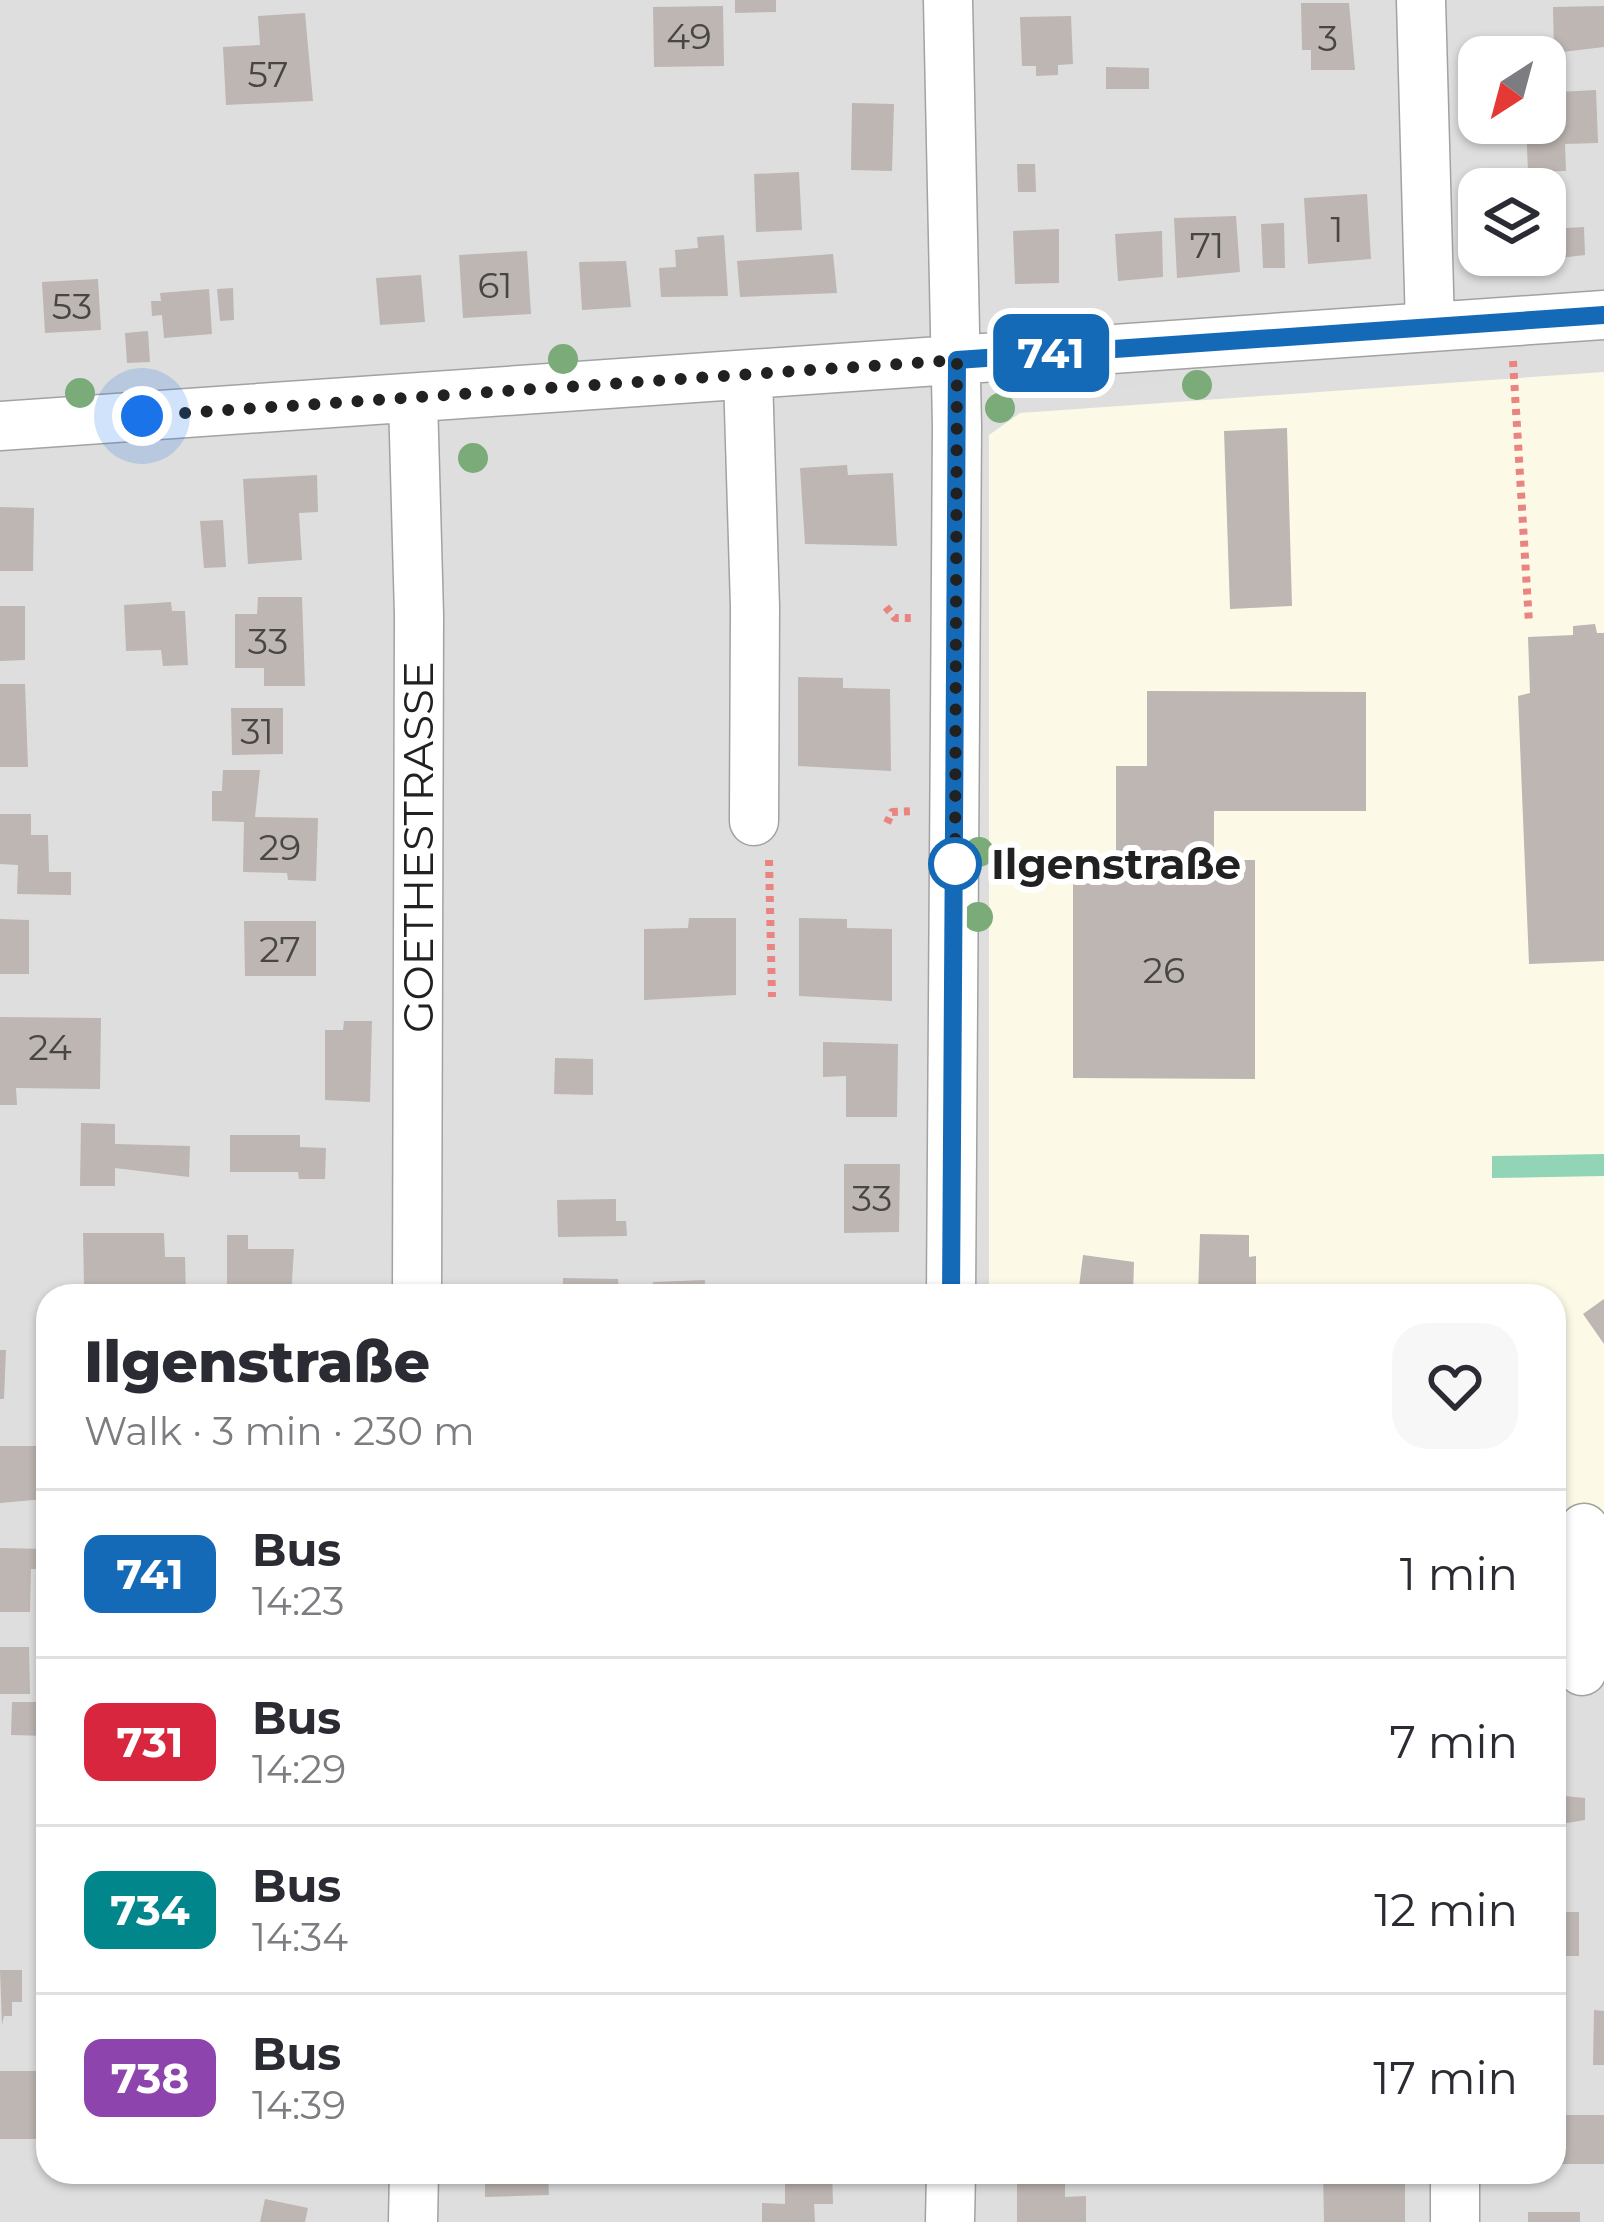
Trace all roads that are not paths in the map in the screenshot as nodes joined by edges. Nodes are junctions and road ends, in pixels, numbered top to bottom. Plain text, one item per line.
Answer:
1 (948, 0) edge
2 (1421, 0) edge
3 (1604, 315) edge
4 (1430, 327) junction
5 (957, 360) junction
6 (748, 376) junction
7 (413, 399) junction
8 (0, 426) edge
9 (761, 832) road end
10 (417, 1284) edge
11 (951, 1284) edge
12 (1584, 1528) dead end
13 (1580, 1671) edge
14 (414, 2184) edge
15 (951, 2184) edge
16 (1455, 2184) edge
17 (413, 2222) edge
18 (950, 2222) edge
19 (1455, 2222) edge

1 - 5 street
2 - 4 street
3 - 4 street
4 - 5 street
5 - 6 street
5 - 11 street
6 - 7 street
6 - 9 street
7 - 8 street
7 - 10 street, GOETHESTRASSE
12 - 13 street
14 - 17 street
15 - 18 street
16 - 19 street

